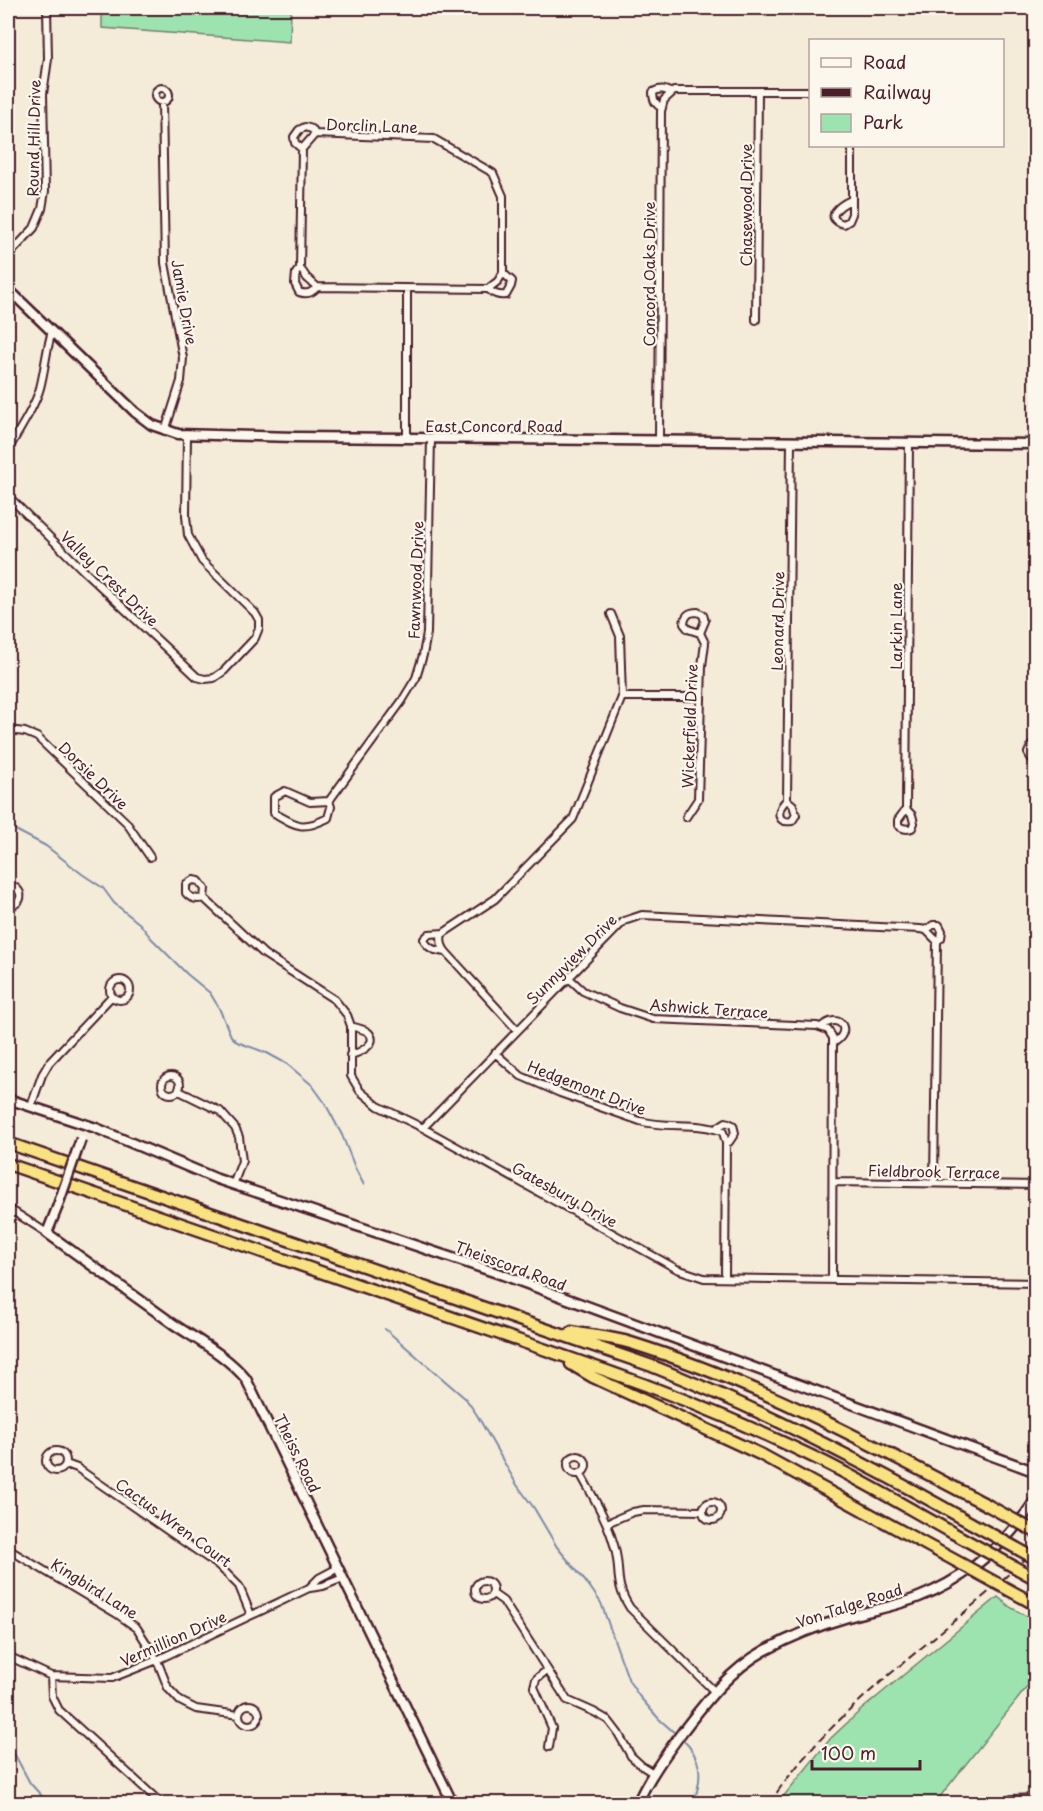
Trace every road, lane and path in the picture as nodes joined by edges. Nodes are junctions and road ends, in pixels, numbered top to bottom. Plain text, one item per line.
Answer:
1 (48, 8) edge
2 (758, 91) junction
3 (809, 91) edge
4 (672, 93) junction
5 (162, 103) dead end
6 (662, 108) junction
7 (315, 134) junction
8 (852, 147) edge
9 (302, 149) junction
10 (851, 200) dead end
11 (8, 256) edge
12 (300, 268) junction
13 (503, 273) junction
14 (317, 287) junction
15 (8, 289) edge
16 (407, 289) junction
17 (488, 289) junction
18 (756, 320) dead end
19 (51, 331) junction
20 (165, 431) junction
21 (187, 435) junction
22 (406, 438) junction
23 (431, 438) junction
24 (10, 439) edge
25 (659, 440) junction
26 (791, 442) junction
27 (909, 443) junction
28 (1035, 444) edge
29 (8, 451) edge
30 (8, 496) edge
31 (611, 614) dead end
32 (700, 633) dead end
33 (622, 697) junction
34 (701, 697) junction
35 (8, 730) edge
36 (1035, 744) edge
37 (1035, 760) edge
38 (787, 800) dead end
39 (329, 801) junction
40 (906, 808) dead end
41 (686, 817) dead end
42 (150, 857) dead end
43 (8, 886) edge
44 (204, 898) dead end
45 (8, 906) edge
46 (926, 930) junction
47 (444, 933) junction
48 (937, 941) junction
49 (446, 952) junction
50 (569, 978) junction
51 (111, 997) dead end
52 (351, 1026) junction
53 (820, 1028) junction
54 (518, 1030) junction
55 (832, 1042) junction
56 (495, 1053) junction
57 (350, 1055) junction
58 (178, 1090) dead end
59 (8, 1099) edge
60 (31, 1106) junction
61 (85, 1125) junction
62 (423, 1128) junction
63 (715, 1129) junction
64 (726, 1142) junction
65 (8, 1143) edge
66 (8, 1164) edge
67 (833, 1182) junction
68 (934, 1183) junction
69 (233, 1185) junction
70 (1035, 1185) edge
71 (8, 1208) edge
72 (47, 1233) junction
73 (725, 1278) junction
74 (832, 1280) junction
75 (1035, 1283) edge
76 (539, 1327) junction
77 (553, 1353) junction
78 (66, 1464) dead end
79 (1035, 1472) edge
80 (580, 1473) dead end
81 (1035, 1499) edge
82 (702, 1511) dead end
83 (607, 1523) junction
84 (1035, 1532) edge
85 (8, 1540) edge
86 (8, 1549) edge
87 (1035, 1558) edge
88 (338, 1568) junction
89 (343, 1578) junction
90 (1035, 1579) edge
91 (309, 1588) junction
92 (493, 1594) dead end
93 (1035, 1605) edge
94 (251, 1615) junction
95 (8, 1656) edge
96 (157, 1660) junction
97 (547, 1670) junction
98 (51, 1676) junction
99 (714, 1691) junction
100 (1035, 1698) edge
101 (1035, 1708) edge
102 (239, 1715) dead end
103 (549, 1747) dead end
104 (653, 1773) junction
105 (1035, 1798) edge
106 (162, 1803) edge
107 (453, 1803) edge
108 (637, 1803) edge
109 (999, 1803) edge

1 - 11 street, Round Hill Drive
2 - 3 street, Concord Oaks Drive
2 - 4 street, Concord Oaks Drive
2 - 18 street, Chasewood Drive
4 - 6 street
4 - 6 street, Concord Oaks Drive
5 - 20 street, Jamie Drive
6 - 25 street, Concord Oaks Drive
7 - 9 street, Dorclin Lane
7 - 9 street
7 - 13 street, Dorclin Lane
8 - 10 street
9 - 12 street, Dorclin Lane
12 - 14 street
12 - 14 street, Dorclin Lane
13 - 17 street
13 - 17 street, Dorclin Lane
14 - 16 street, Dorclin Lane
15 - 19 street, East Concord Road
16 - 17 street, Dorclin Lane
16 - 22 street
19 - 20 street, East Concord Road
19 - 24 street
20 - 21 street, East Concord Road
21 - 22 street, East Concord Road
21 - 30 street, Valley Crest Drive
22 - 23 street, East Concord Road
23 - 25 street, East Concord Road
23 - 39 street, Fawnwood Drive
24 - 29 street
25 - 26 street, East Concord Road
26 - 27 street, East Concord Road
26 - 38 street, Leonard Drive
27 - 28 street, East Concord Road
27 - 40 street, Larkin Lane
31 - 33 street
32 - 34 street, Wickerfield Drive
33 - 34 street
33 - 47 street
34 - 41 street, Wickerfield Drive
35 - 42 street, Dorsie Drive
36 - 37 street
39 - 39 street, Fawnwood Drive
43 - 45 street
44 - 52 street
46 - 48 street
46 - 48 street
46 - 50 street, Sunnyview Drive
47 - 49 street
47 - 49 street
48 - 68 street
49 - 54 street
50 - 53 street, Ashwick Terrace
50 - 54 street, Sunnyview Drive
51 - 60 street
52 - 57 street, Gatesbury Drive
52 - 57 street
53 - 55 street
53 - 55 street, Ashwick Terrace
54 - 56 street, Sunnyview Drive
55 - 67 street, Ashwick Terrace
56 - 62 street, Sunnyview Drive
56 - 63 street, Hedgemont Drive
57 - 62 street, Gatesbury Drive
58 - 69 street
59 - 60 street
60 - 61 street
61 - 69 street, Theisscord Road
61 - 72 street, bridge
62 - 73 street, Gatesbury Drive
63 - 64 street
63 - 64 street, Hedgemont Drive
64 - 73 street, Hedgemont Drive
65 - 76 highway
66 - 77 highway
67 - 68 street, Fieldbrook Terrace
67 - 74 street, Ashwick Terrace
68 - 70 street, Fieldbrook Terrace
69 - 79 street, Theisscord Road
71 - 72 street, Theiss Road
72 - 88 street, Theiss Road
73 - 74 street, Gatesbury Drive
74 - 75 street, Gatesbury Drive
76 - 84 highway, bridge
76 - 87 highway, bridge
77 - 90 highway, bridge
77 - 93 highway, bridge
78 - 94 street, Cactus Wren Court
80 - 83 street
81 - 99 street, Von Talge Road
82 - 83 street
83 - 99 street
85 - 86 street, Kingbird Lane
86 - 96 street, Kingbird Lane
88 - 89 street, Theiss Road
88 - 91 street, Vermillion Drive
89 - 91 street, Vermillion Drive
89 - 107 street, Theiss Road
91 - 94 street, Vermillion Drive
92 - 97 street
94 - 96 street, Vermillion Drive
95 - 98 street, Vermillion Drive
96 - 98 street, Vermillion Drive
96 - 102 street, Kingbird Lane
97 - 103 street
97 - 104 street
98 - 106 street
99 - 104 street, Von Talge Road
100 - 101 street
104 - 108 street, Von Talge Road
105 - 109 street

